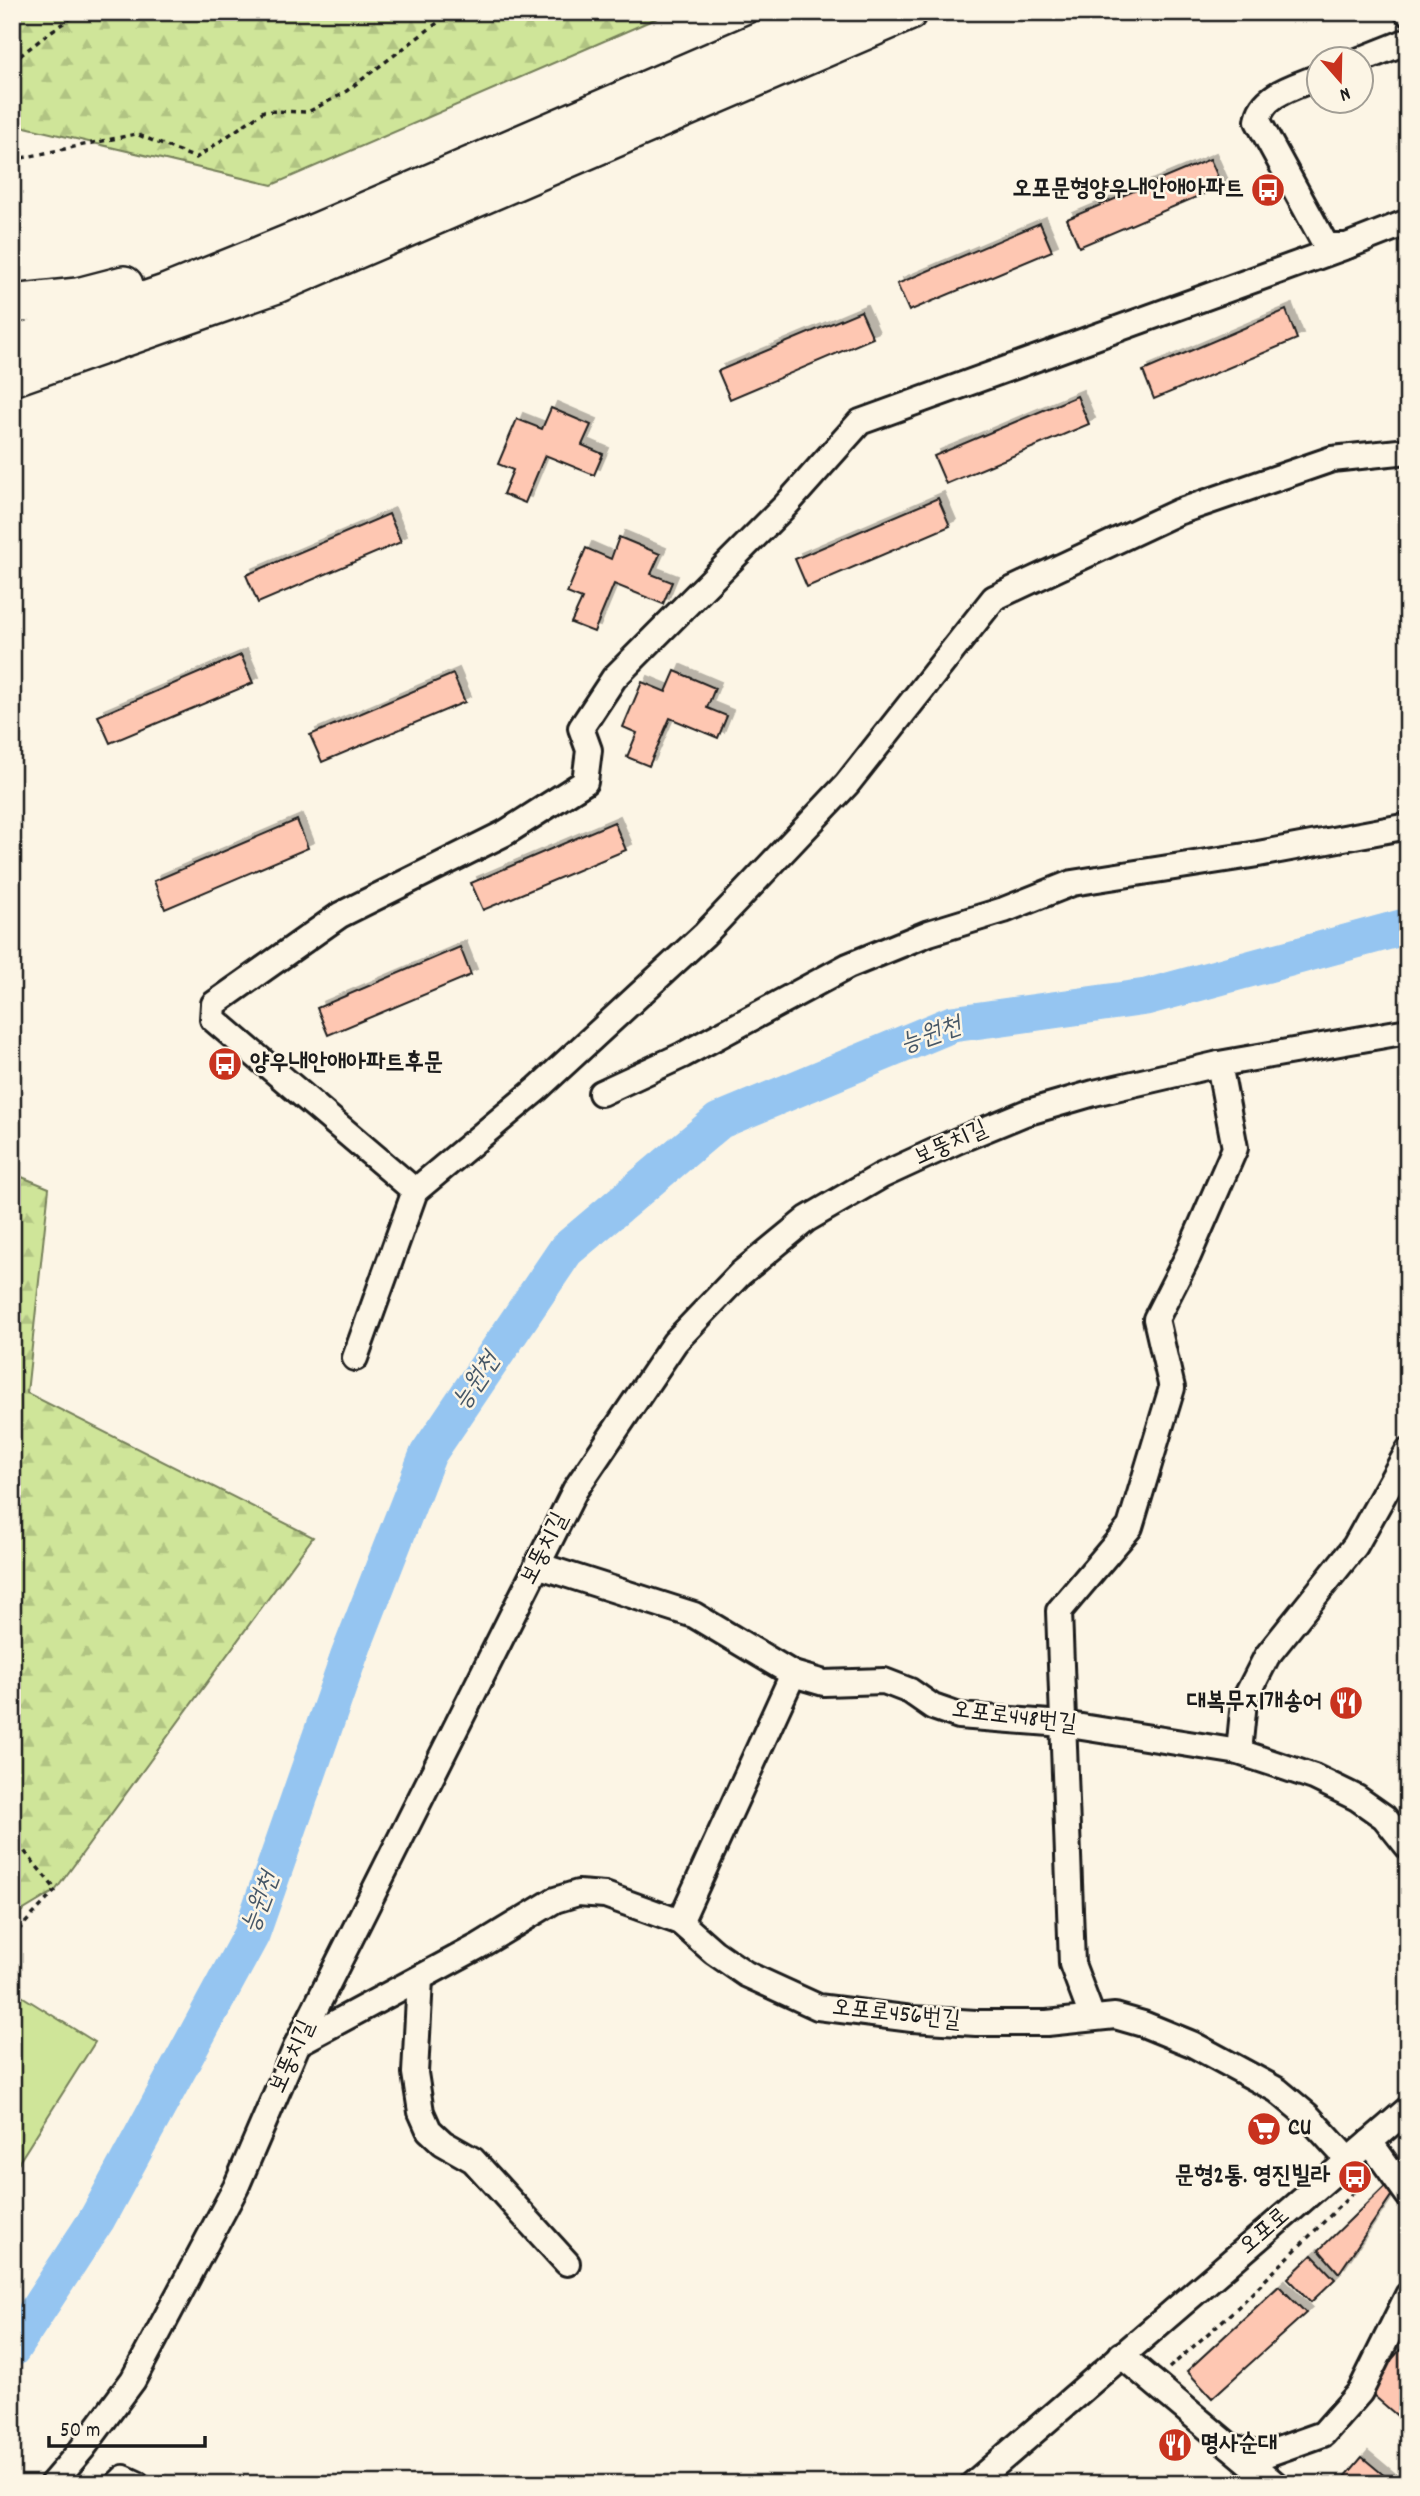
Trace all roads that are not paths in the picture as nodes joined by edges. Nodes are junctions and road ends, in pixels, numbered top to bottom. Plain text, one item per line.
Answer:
1 (827, 12) edge
2 (908, 12) edge
3 (1408, 41) edge
4 (1374, 54) edge
5 (1304, 83) edge
6 (1408, 222) edge
7 (308, 236) junction
8 (1348, 246) junction
9 (12, 304) edge
10 (12, 346) edge
11 (12, 377) edge
12 (1408, 451) edge
13 (1408, 826) edge
14 (1408, 1031) edge
15 (1219, 1064) junction
16 (601, 1093) dead end
17 (415, 1191) junction
18 (355, 1358) dead end
19 (1408, 1451) edge
20 (537, 1565) junction
21 (793, 1674) junction
22 (1063, 1724) junction
23 (1239, 1752) junction
24 (1406, 1842) edge
25 (680, 1923) junction
26 (420, 1979) junction
27 (1092, 2017) junction
28 (298, 2043) junction
29 (1408, 2109) edge
30 (1370, 2142) junction
31 (1349, 2161) junction
32 (1408, 2194) edge
33 (567, 2263) dead end
34 (1408, 2295) edge
35 (1121, 2355) junction
36 (1230, 2446) junction
37 (52, 2484) edge
38 (118, 2484) edge
39 (137, 2484) edge
40 (973, 2484) edge
41 (1275, 2484) edge

1 - 7 highway
2 - 11 highway
3 - 4 street
5 - 8 street
6 - 8 street
7 - 9 highway
7 - 10 highway
8 - 17 street
12 - 17 street
13 - 16 street
14 - 15 street, 보뚱치길
15 - 20 street, 보뚱치길
15 - 22 street
17 - 18 street
19 - 23 street
20 - 21 street, 오포로448번길
20 - 28 street, 보뚱치길
21 - 22 street, 오포로448번길
21 - 25 street
22 - 23 street, 오포로448번길
22 - 27 street
23 - 24 street, 오포로448번길
25 - 26 street, 오포로456번길
25 - 27 street, 오포로456번길
26 - 28 street, 오포로456번길
26 - 33 street
27 - 31 street, 오포로456번길
28 - 37 street, 보뚱치길
29 - 30 street, 오포로
30 - 31 street, 오포로
30 - 32 street
31 - 35 street, 오포로
34 - 36 street
35 - 36 street
35 - 40 street, 오포로
36 - 41 street
38 - 39 street

